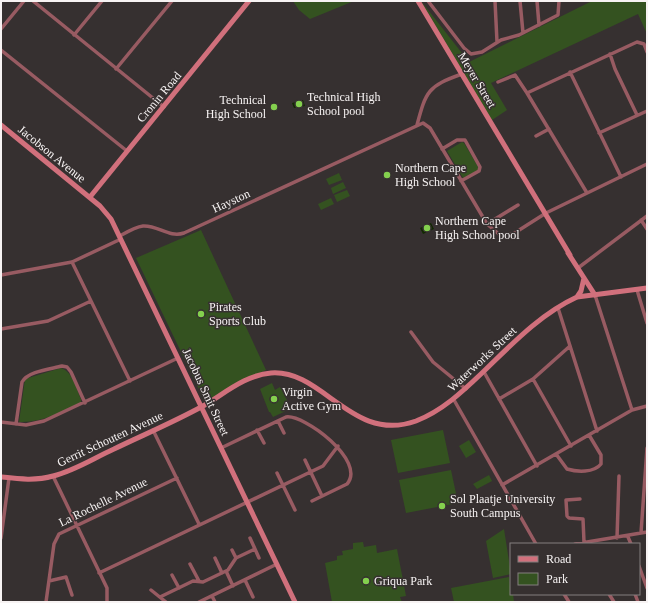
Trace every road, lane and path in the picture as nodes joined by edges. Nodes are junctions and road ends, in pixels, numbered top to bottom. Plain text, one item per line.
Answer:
1 (24, 1) edge
2 (33, 1) edge
3 (102, 1) edge
4 (172, 1) edge
5 (249, 1) edge
6 (254, 1) edge
7 (418, 1) edge
8 (428, 1) edge
9 (495, 1) edge
10 (520, 1) edge
11 (537, 1) edge
12 (559, 1) edge
13 (244, 9) junction
14 (539, 25) junction
15 (1, 29) edge
16 (523, 33) junction
17 (74, 34) junction
18 (497, 42) junction
19 (1, 50) edge
20 (647, 52) edge
21 (610, 54) junction
22 (116, 69) junction
23 (570, 72) junction
24 (462, 74) junction
25 (498, 82) dead end
26 (528, 95) junction
27 (164, 107) junction
28 (647, 111) edge
29 (637, 115) junction
30 (1, 125) edge
31 (417, 125) junction
32 (549, 129) junction
33 (599, 133) junction
34 (536, 136) dead end
35 (442, 149) junction
36 (127, 151) junction
37 (647, 164) edge
38 (621, 177) junction
39 (461, 181) junction
40 (587, 194) junction
41 (90, 198) junction
42 (518, 206) dead end
43 (545, 214) junction
44 (647, 216) edge
45 (641, 220) junction
46 (487, 224) junction
47 (647, 229) edge
48 (120, 238) junction
49 (72, 262) junction
50 (578, 268) junction
51 (1, 275) edge
52 (584, 278) junction
53 (647, 288) edge
54 (637, 290) junction
55 (595, 295) junction
56 (577, 297) junction
57 (91, 301) junction
58 (558, 308) junction
59 (647, 323) edge
60 (1, 329) edge
61 (411, 332) dead end
62 (570, 346) junction
63 (178, 358) junction
64 (484, 372) junction
65 (533, 379) junction
66 (130, 381) junction
67 (466, 389) junction
68 (499, 399) junction
69 (454, 400) junction
70 (85, 403) junction
71 (202, 406) junction
72 (647, 406) edge
73 (632, 410) junction
74 (278, 421) junction
75 (1, 422) edge
76 (16, 424) junction
77 (153, 430) junction
78 (257, 430) junction
79 (597, 431) junction
80 (284, 433) dead end
81 (589, 435) junction
82 (264, 443) dead end
83 (338, 446) junction
84 (571, 446) junction
85 (221, 448) junction
86 (647, 448) edge
87 (556, 454) junction
88 (305, 460) dead end
89 (536, 466) junction
90 (310, 472) junction
91 (277, 473) dead end
92 (53, 476) junction
93 (619, 476) dead end
94 (1, 477) edge
95 (9, 478) junction
96 (177, 478) junction
97 (282, 484) junction
98 (502, 485) junction
99 (322, 496) junction
100 (580, 499) dead end
101 (248, 501) junction
102 (312, 501) dead end
103 (295, 510) dead end
104 (199, 524) junction
105 (76, 525) junction
106 (647, 532) edge
107 (641, 534) junction
108 (628, 537) junction
109 (1, 538) edge
110 (250, 538) dead end
111 (617, 538) junction
112 (535, 543) edge
113 (582, 543) edge
114 (631, 543) edge
115 (255, 549) junction
116 (232, 550) dead end
117 (216, 558) dead end
118 (236, 558) junction
119 (259, 558) dead end
120 (190, 564) dead end
121 (277, 564) junction
122 (640, 569) edge
123 (224, 572) junction
124 (99, 573) junction
125 (172, 575) dead end
126 (245, 580) junction
127 (49, 581) junction
128 (199, 581) junction
129 (233, 586) junction
130 (178, 588) junction
131 (647, 588) edge
132 (152, 590) dead end
133 (72, 595) dead end
134 (212, 596) junction
135 (160, 597) junction
136 (254, 597) dead end
137 (46, 602) edge
138 (107, 602) edge
139 (166, 602) edge
140 (199, 602) edge
141 (215, 602) edge
142 (295, 602) edge

1 - 15 street
2 - 17 street
3 - 17 street
4 - 22 street
5 - 13 street, Cronin Road
6 - 13 street, Cronin Road
7 - 24 street, Meyer Street
8 - 18 street
9 - 18 street
10 - 16 street
11 - 14 street
12 - 14 street
13 - 27 street, Cronin Road
14 - 16 street
16 - 18 street
17 - 22 street
19 - 36 street
20 - 21 street
21 - 23 street
21 - 29 street
22 - 27 street
23 - 26 street
23 - 33 street
24 - 31 street
24 - 43 street, Meyer Street
25 - 26 street
26 - 32 street
27 - 36 street, Cronin Road
28 - 29 street
29 - 33 street
30 - 41 street, Jacobson Avenue
31 - 35 street
31 - 48 street, Hayston
32 - 34 street
32 - 40 street
33 - 38 street
35 - 39 street
35 - 39 street
36 - 41 street, Cronin Road
37 - 38 street
38 - 40 street
39 - 46 street
40 - 43 street
41 - 48 street, Jacobus Smit Street
42 - 46 street
43 - 46 street
43 - 50 street, Meyer Street
44 - 45 street
45 - 47 street
45 - 50 street
48 - 49 street, Hayston
48 - 63 street, Jacobus Smit Street
49 - 51 street, Hayston
49 - 57 street
50 - 52 street, Meyer Street
52 - 55 street, Meyer Street
52 - 56 street
53 - 54 street, Waterworks Street
54 - 55 street, Waterworks Street
54 - 59 street
55 - 56 street, Waterworks Street
55 - 73 street, Meyer Street
56 - 58 street, Waterworks Street
57 - 60 street
57 - 66 street
58 - 62 street
58 - 64 street, Waterworks Street
61 - 67 street
62 - 65 street
62 - 79 street
63 - 66 street
63 - 71 street, Jacobus Smit Street
64 - 67 street, Waterworks Street
64 - 68 street
65 - 68 street
65 - 84 street
66 - 70 street
67 - 69 street, Waterworks Street
68 - 89 street
69 - 71 street, Waterworks Street
69 - 98 street
70 - 76 street
70 - 76 street
71 - 77 street, Gerrit Schouten Avenue
71 - 85 street, Jacobus Smit Street
72 - 73 street
73 - 79 street
74 - 78 street
74 - 80 street
74 - 83 street
75 - 76 street
77 - 92 street, Gerrit Schouten Avenue
77 - 96 street
78 - 82 street
78 - 85 street
79 - 81 street
81 - 84 street
81 - 87 street
83 - 90 street
83 - 99 street
84 - 87 street
85 - 101 street, Jacobus Smit Street
86 - 107 street
87 - 89 street
88 - 90 street
89 - 98 street
90 - 97 street
90 - 99 street
91 - 97 street
92 - 95 street, Gerrit Schouten Avenue
92 - 105 street
93 - 111 street
94 - 95 street, Gerrit Schouten Avenue
95 - 109 street
96 - 104 street
96 - 105 street, La Rochelle Avenue
97 - 101 street
97 - 103 street
98 - 112 street
99 - 102 street
100 - 113 street
101 - 104 street
101 - 121 street, Jacobus Smit Street
104 - 124 street
105 - 124 street
105 - 127 street, La Rochelle Avenue
106 - 107 street
107 - 108 street
108 - 111 street
108 - 114 street
110 - 115 street
111 - 113 street
115 - 118 street
115 - 119 street
116 - 118 street
117 - 123 street
118 - 123 street
120 - 128 street
121 - 126 street
121 - 142 street, Jacobus Smit Street
122 - 131 street
123 - 128 street
123 - 129 street
124 - 138 street
125 - 130 street
126 - 129 street
126 - 136 street
127 - 133 street
127 - 137 street, La Rochelle Avenue
128 - 130 street
129 - 134 street
130 - 135 street
132 - 135 street
134 - 140 street
134 - 141 street
135 - 139 street

